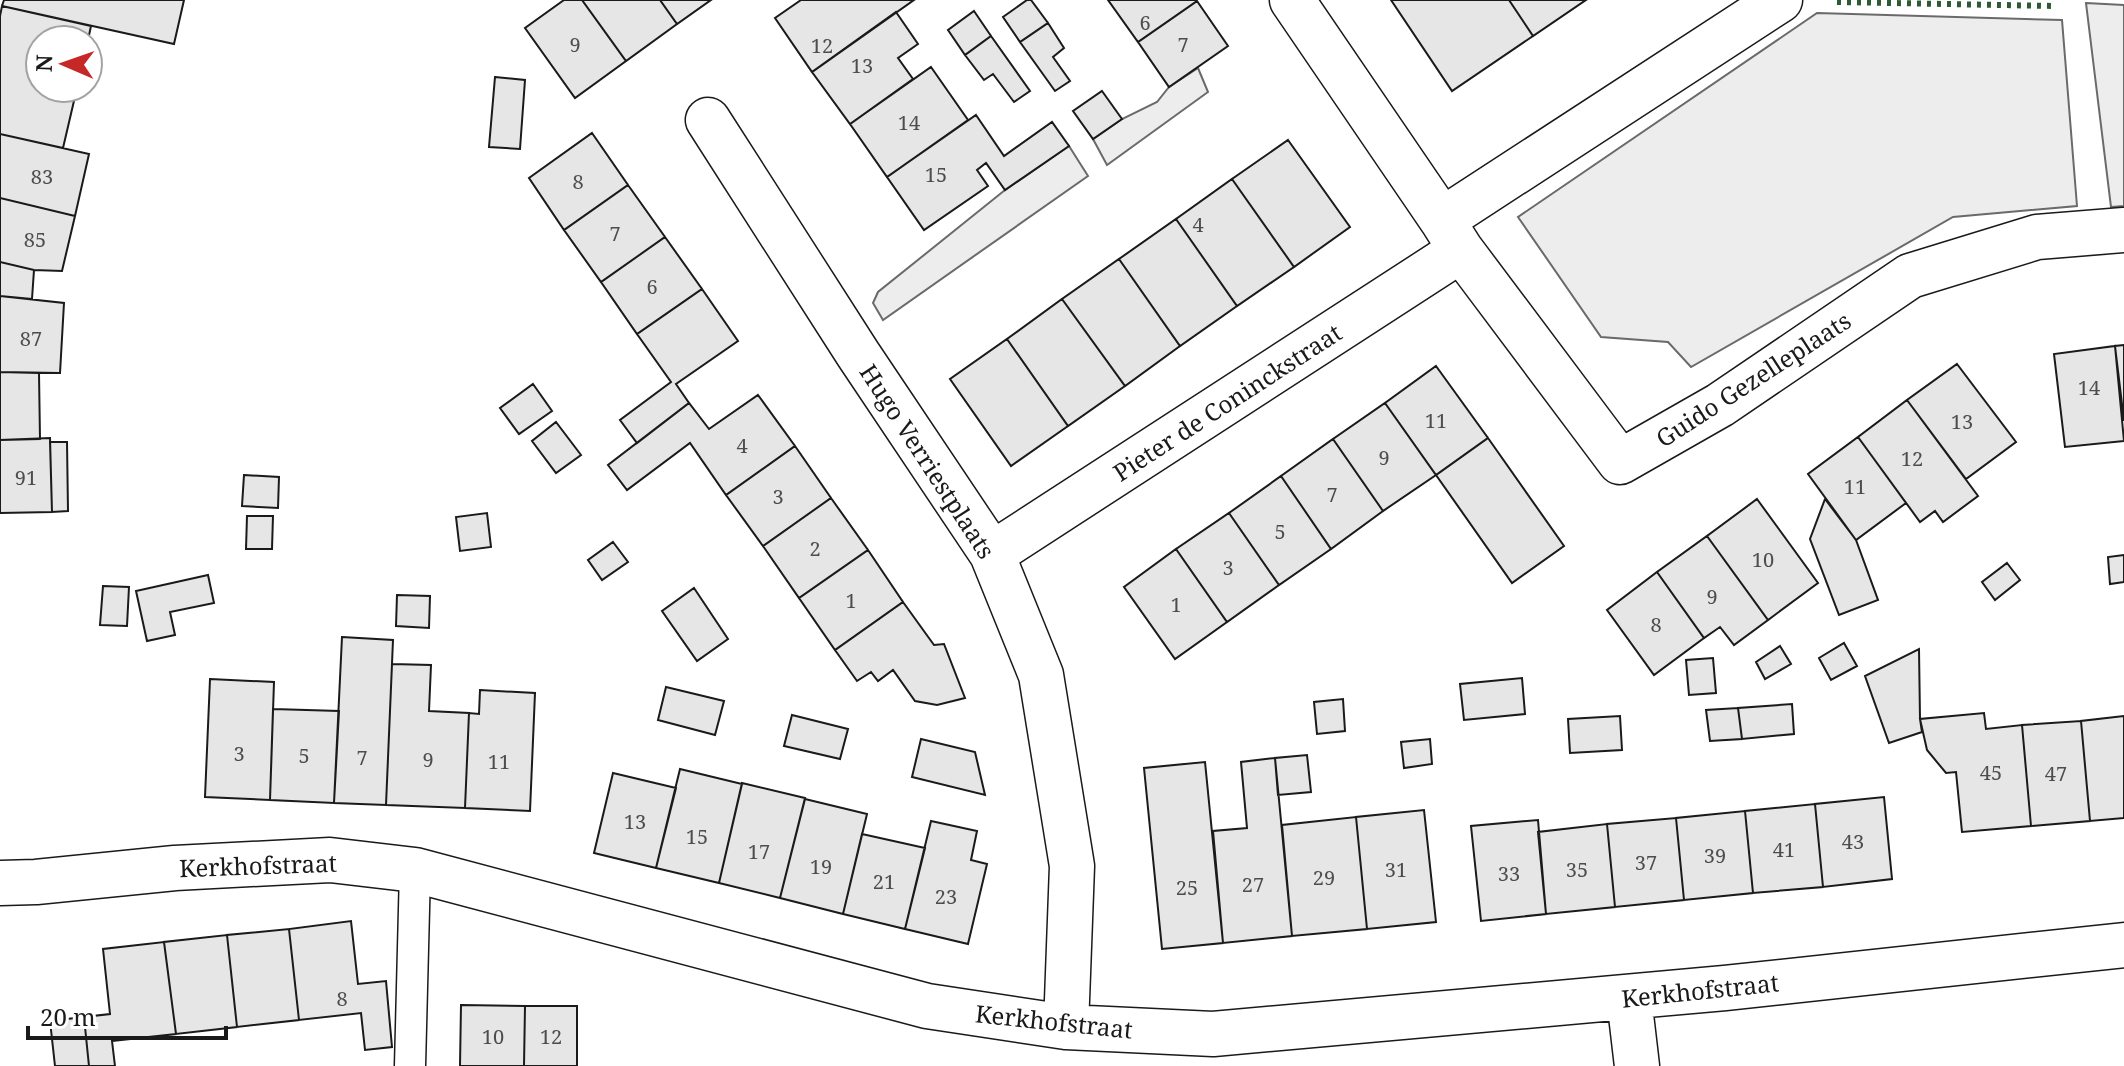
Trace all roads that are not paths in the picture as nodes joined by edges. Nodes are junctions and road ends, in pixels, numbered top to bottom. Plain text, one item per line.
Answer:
1 (1292, 0) edge
2 (1780, 0) edge
3 (708, 120) dead end
4 (2124, 230) edge
5 (1452, 235) junction
6 (992, 554) junction
7 (415, 870) junction
8 (0, 883) edge
9 (2124, 945) edge
10 (1629, 998) junction
11 (1066, 1027) junction
12 (410, 1066) edge
13 (1637, 1066) edge

1 - 5 street, Guido Gezelleplaats
2 - 5 street
3 - 6 street, Hugo Verriestplaats
4 - 5 street, Guido Gezelleplaats
5 - 6 street, Pieter de Coninckstraat
6 - 11 street, Hugo Verriestplaats
7 - 8 street, Kerkhofstraat
7 - 11 street, Kerkhofstraat
7 - 12 lane
9 - 10 street, Kerkhofstraat
10 - 11 street, Kerkhofstraat
10 - 13 street

